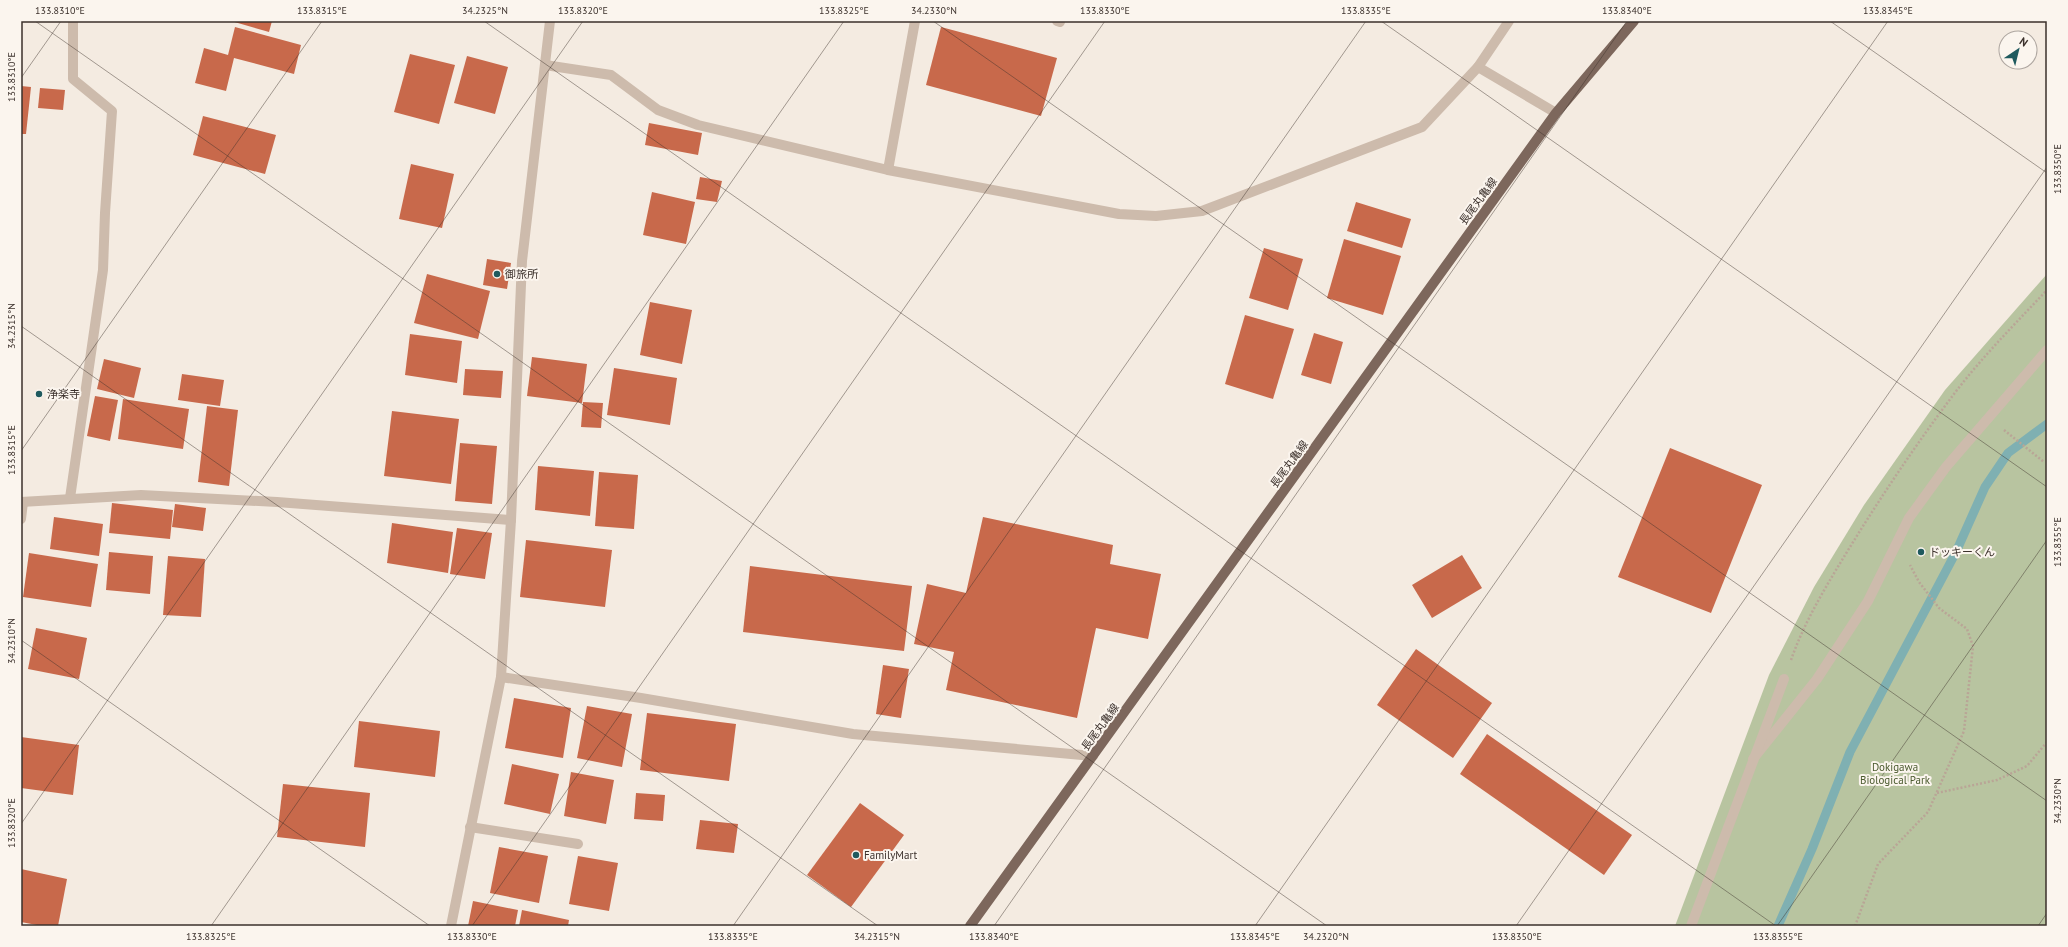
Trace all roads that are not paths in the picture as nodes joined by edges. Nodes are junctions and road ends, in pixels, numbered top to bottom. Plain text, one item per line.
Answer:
1 (73, 21) edge
2 (550, 21) edge
3 (915, 21) edge
4 (1509, 21) edge
5 (1634, 21) edge
6 (545, 65) junction
7 (1478, 67) junction
8 (1556, 113) junction
9 (888, 170) junction
10 (2047, 350) edge
11 (70, 498) junction
12 (22, 502) edge
13 (21, 519) edge
14 (511, 520) junction
15 (501, 677) junction
16 (1784, 679) road end
17 (1094, 756) junction
18 (1753, 759) junction
19 (470, 827) junction
20 (578, 844) dead end
21 (451, 926) edge
22 (970, 926) edge
23 (1691, 926) edge

1 - 11 street
2 - 6 street
3 - 9 street
4 - 7 street
5 - 8 main road, 長尾丸亀線
6 - 9 street
6 - 14 street
7 - 8 street
7 - 9 street
8 - 17 main road, 長尾丸亀線
10 - 18 street
11 - 12 street
11 - 14 street
12 - 13 street
14 - 15 street
15 - 17 street
15 - 19 street
16 - 18 street
17 - 22 main road, 長尾丸亀線
18 - 23 street
19 - 20 street
19 - 21 street

